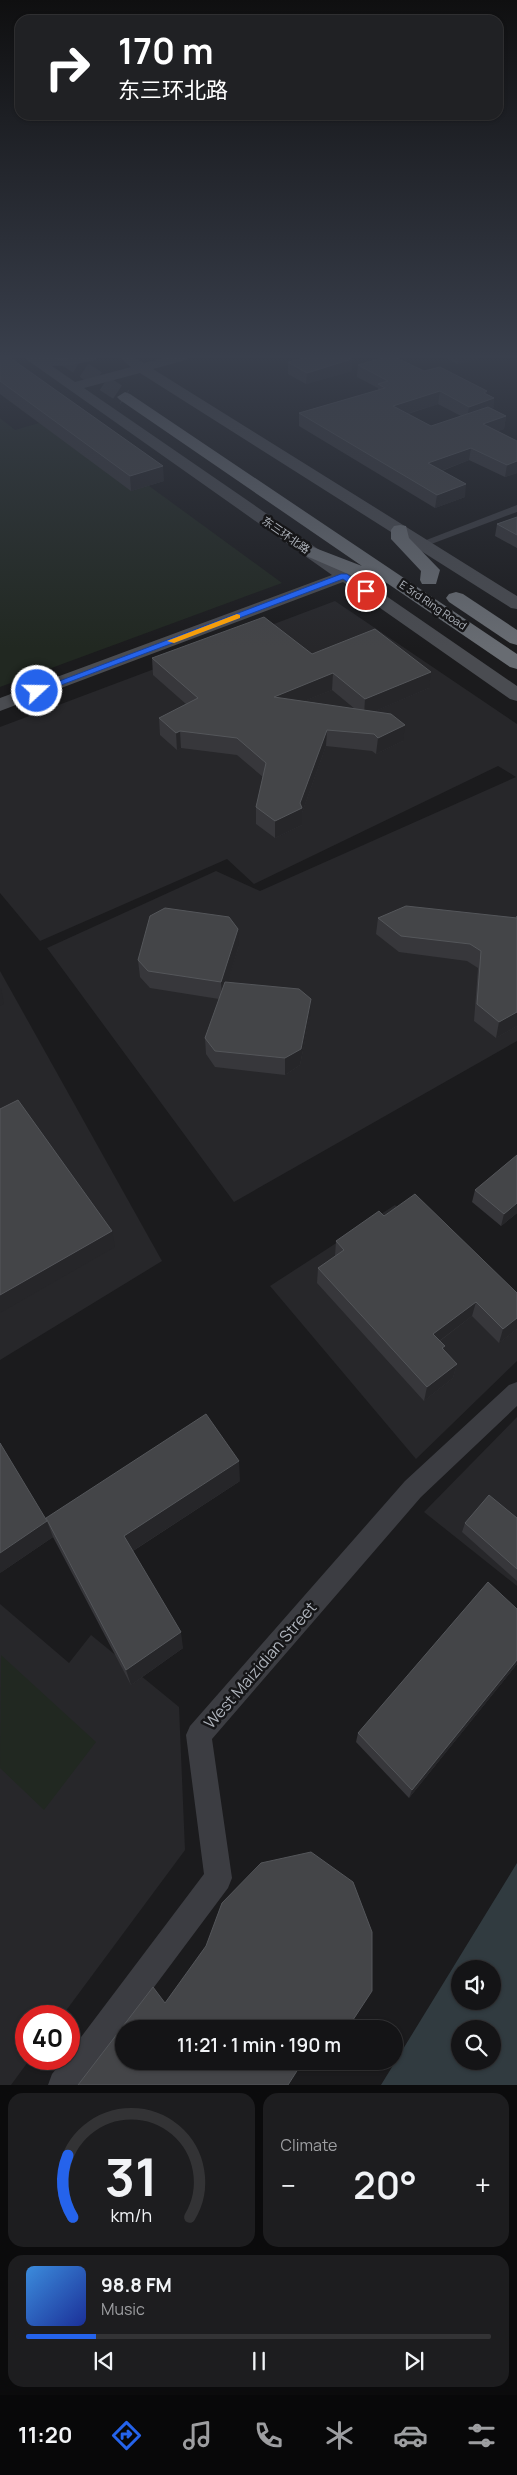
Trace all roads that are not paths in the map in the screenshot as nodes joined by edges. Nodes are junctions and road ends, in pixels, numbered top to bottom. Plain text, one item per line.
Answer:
1 (171, 454) edge
2 (215, 454) edge
3 (237, 454) edge
4 (280, 454) edge
5 (290, 489) dead end
6 (517, 508) edge
7 (400, 530) junction
8 (422, 544) junction
9 (310, 551) junction
10 (396, 559) dead end
11 (344, 576) junction
12 (426, 589) junction
13 (517, 604) edge
14 (517, 639) edge
15 (517, 663) edge
16 (517, 694) edge
17 (0, 706) edge
18 (517, 1392) edge
19 (64, 2085) edge

1 - 9 street, 东三环北路
2 - 12 highway, E 3rd Ring Road
3 - 5 highway
4 - 7 street
6 - 8 street
7 - 8 street
7 - 12 highway
8 - 13 street
9 - 11 street, 东三环北路
9 - 12 highway
10 - 12 highway, E 3rd Ring Road
11 - 16 street, 东三环北路
11 - 17 street
12 - 14 highway, E 3rd Ring Road
12 - 15 highway, E 3rd Ring Road
18 - 19 street, West Maizidian Street

